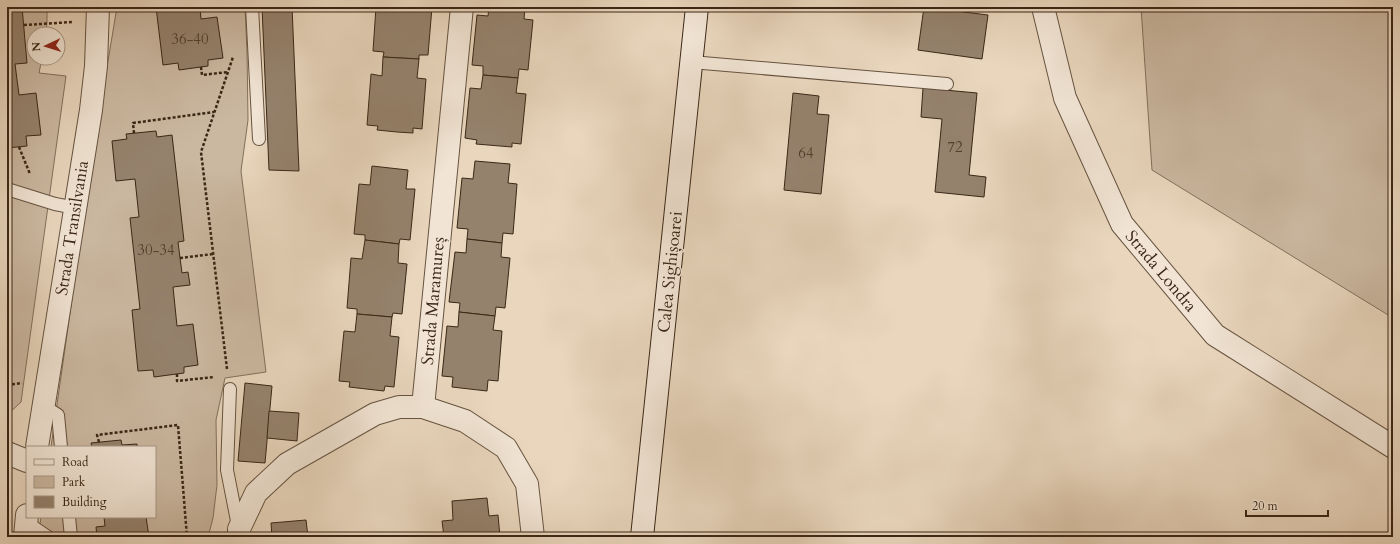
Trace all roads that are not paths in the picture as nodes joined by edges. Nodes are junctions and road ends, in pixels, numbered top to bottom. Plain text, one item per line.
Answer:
1 (98, 7) edge
2 (252, 7) edge
3 (462, 7) edge
4 (697, 7) edge
5 (1043, 7) edge
6 (692, 62) junction
7 (947, 84) dead end
8 (260, 140) dead end
9 (7, 189) edge
10 (76, 208) junction
11 (230, 389) road end
12 (44, 406) junction
13 (423, 407) junction
14 (37, 446) edge
15 (61, 446) edge
16 (1393, 446) edge
17 (7, 453) edge
18 (26, 461) edge
19 (69, 518) edge
20 (26, 525) edge
21 (239, 533) edge
22 (48, 537) edge
23 (71, 537) edge
24 (533, 537) edge
25 (642, 537) edge

1 - 10 street, Strada Transilvania
2 - 8 lane
3 - 13 street, Strada Maramureș
4 - 6 street, Calea Sighișoarei
5 - 16 street, Strada Londra
6 - 7 lane
6 - 25 street, Calea Sighișoarei
9 - 10 lane
10 - 12 street, Strada Transilvania
11 - 21 lane
12 - 14 street, Strada Transilvania
12 - 15 lane
13 - 21 street
13 - 24 street
17 - 18 street
19 - 23 lane
20 - 22 lane

